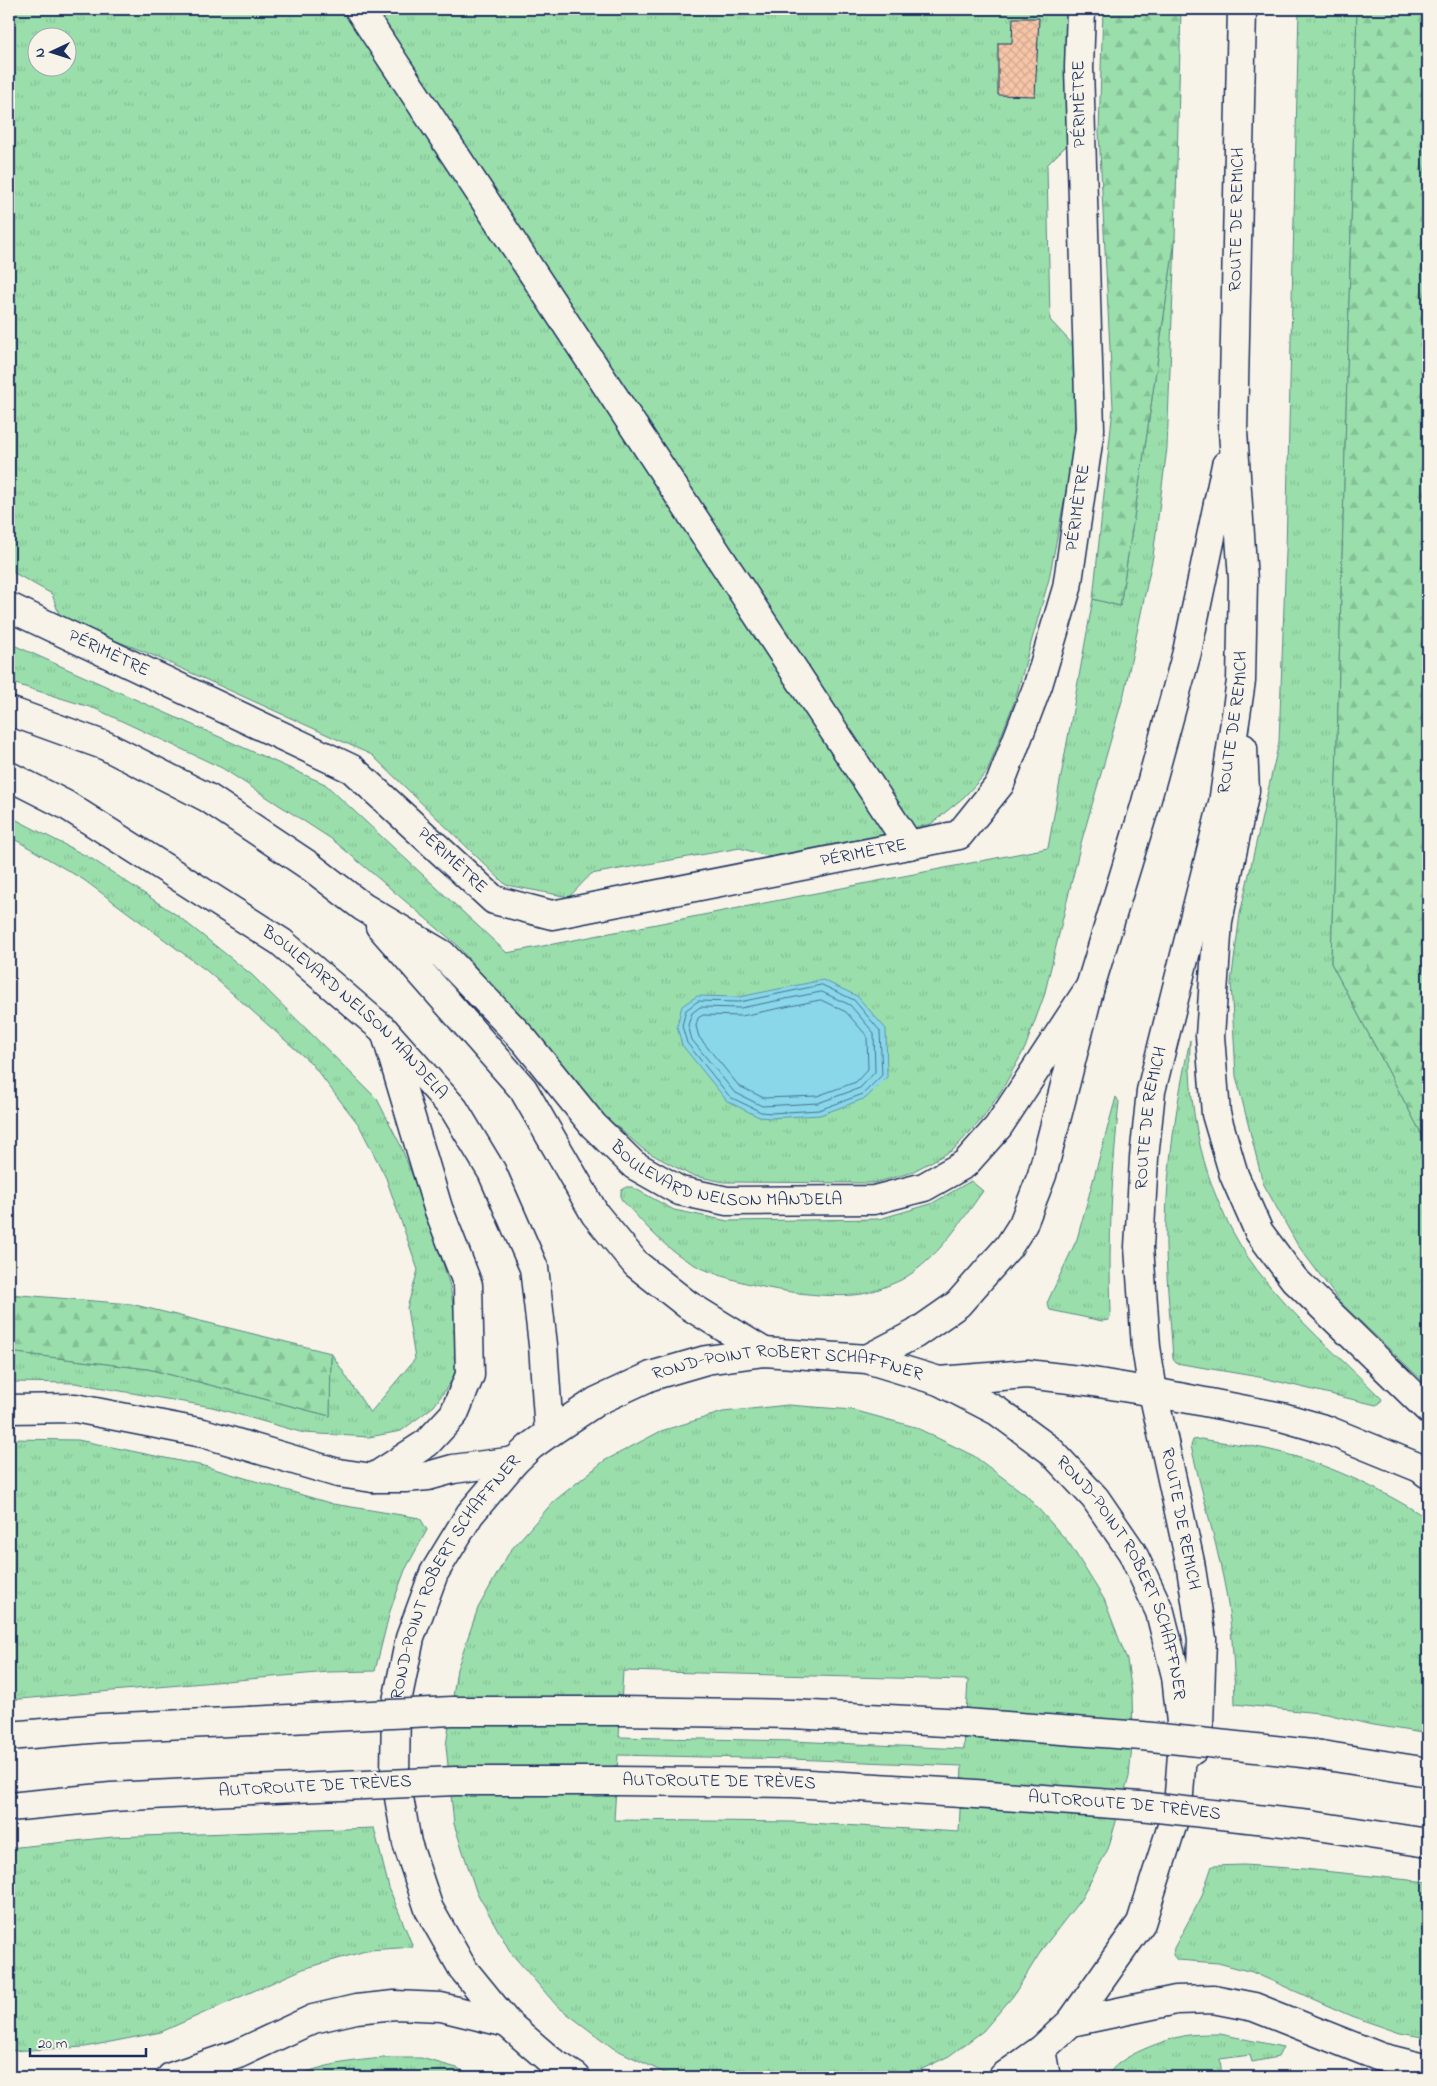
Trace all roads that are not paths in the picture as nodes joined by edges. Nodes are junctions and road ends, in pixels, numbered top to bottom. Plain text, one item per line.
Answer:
1 (359, 9) edge
2 (1081, 9) edge
3 (1242, 9) edge
4 (1233, 431) junction
5 (9, 608) edge
6 (1241, 681) junction
7 (9, 711) edge
8 (9, 776) edge
9 (910, 845) junction
10 (363, 907) junction
11 (1090, 987) junction
12 (385, 1031) junction
13 (764, 1352) junction
14 (867, 1359) junction
15 (938, 1381) junction
16 (1153, 1392) junction
17 (9, 1409) edge
18 (1428, 1409) edge
19 (549, 1433) junction
20 (515, 1461) junction
21 (1428, 1474) edge
22 (373, 1478) junction
23 (9, 1736) edge
24 (1428, 1772) edge
25 (9, 1807) edge
26 (1178, 1807) junction
27 (1428, 1843) edge
28 (507, 2022) junction
29 (1071, 2022) junction
30 (1041, 2050) junction
31 (1428, 2069) edge
32 (171, 2077) edge
33 (576, 2077) edge
34 (1003, 2077) edge
35 (1046, 2077) edge

1 - 9 main road
2 - 9 main road, PÉRIMÈTRE
3 - 4 main road, ROUTE DE REMICH
4 - 6 main road, ROUTE DE REMICH
4 - 11 main road, ROUTE DE REMICH
5 - 9 main road, PÉRIMÈTRE
6 - 16 main road, ROUTE DE REMICH
6 - 18 main road
7 - 10 main road, BOULEVARD NELSON MANDELA
8 - 12 main road, BOULEVARD NELSON MANDELA
10 - 11 main road, BOULEVARD NELSON MANDELA
10 - 13 main road, BOULEVARD NELSON MANDELA
11 - 14 main road, ROUTE DE REMICH
12 - 19 main road, BOULEVARD NELSON MANDELA
12 - 22 main road
13 - 14 main road, ROND-POINT ROBERT SCHAFFNER
13 - 19 main road, ROND-POINT ROBERT SCHAFFNER
14 - 15 main road, ROND-POINT ROBERT SCHAFFNER
15 - 16 main road
15 - 26 main road, ROND-POINT ROBERT SCHAFFNER
16 - 21 main road
16 - 26 main road, ROUTE DE REMICH
17 - 22 main road
19 - 20 main road, ROND-POINT ROBERT SCHAFFNER
20 - 22 main road
20 - 28 main road, ROND-POINT ROBERT SCHAFFNER
23 - 24 main road, bridge
25 - 27 main road, AUTOROUTE DE TRÈVES, bridge
26 - 29 main road, ROND-POINT ROBERT SCHAFFNER
28 - 32 main road
28 - 33 main road, ROND-POINT ROBERT SCHAFFNER
29 - 30 main road, ROND-POINT ROBERT SCHAFFNER
29 - 31 main road
30 - 34 main road, ROND-POINT ROBERT SCHAFFNER
30 - 35 main road

